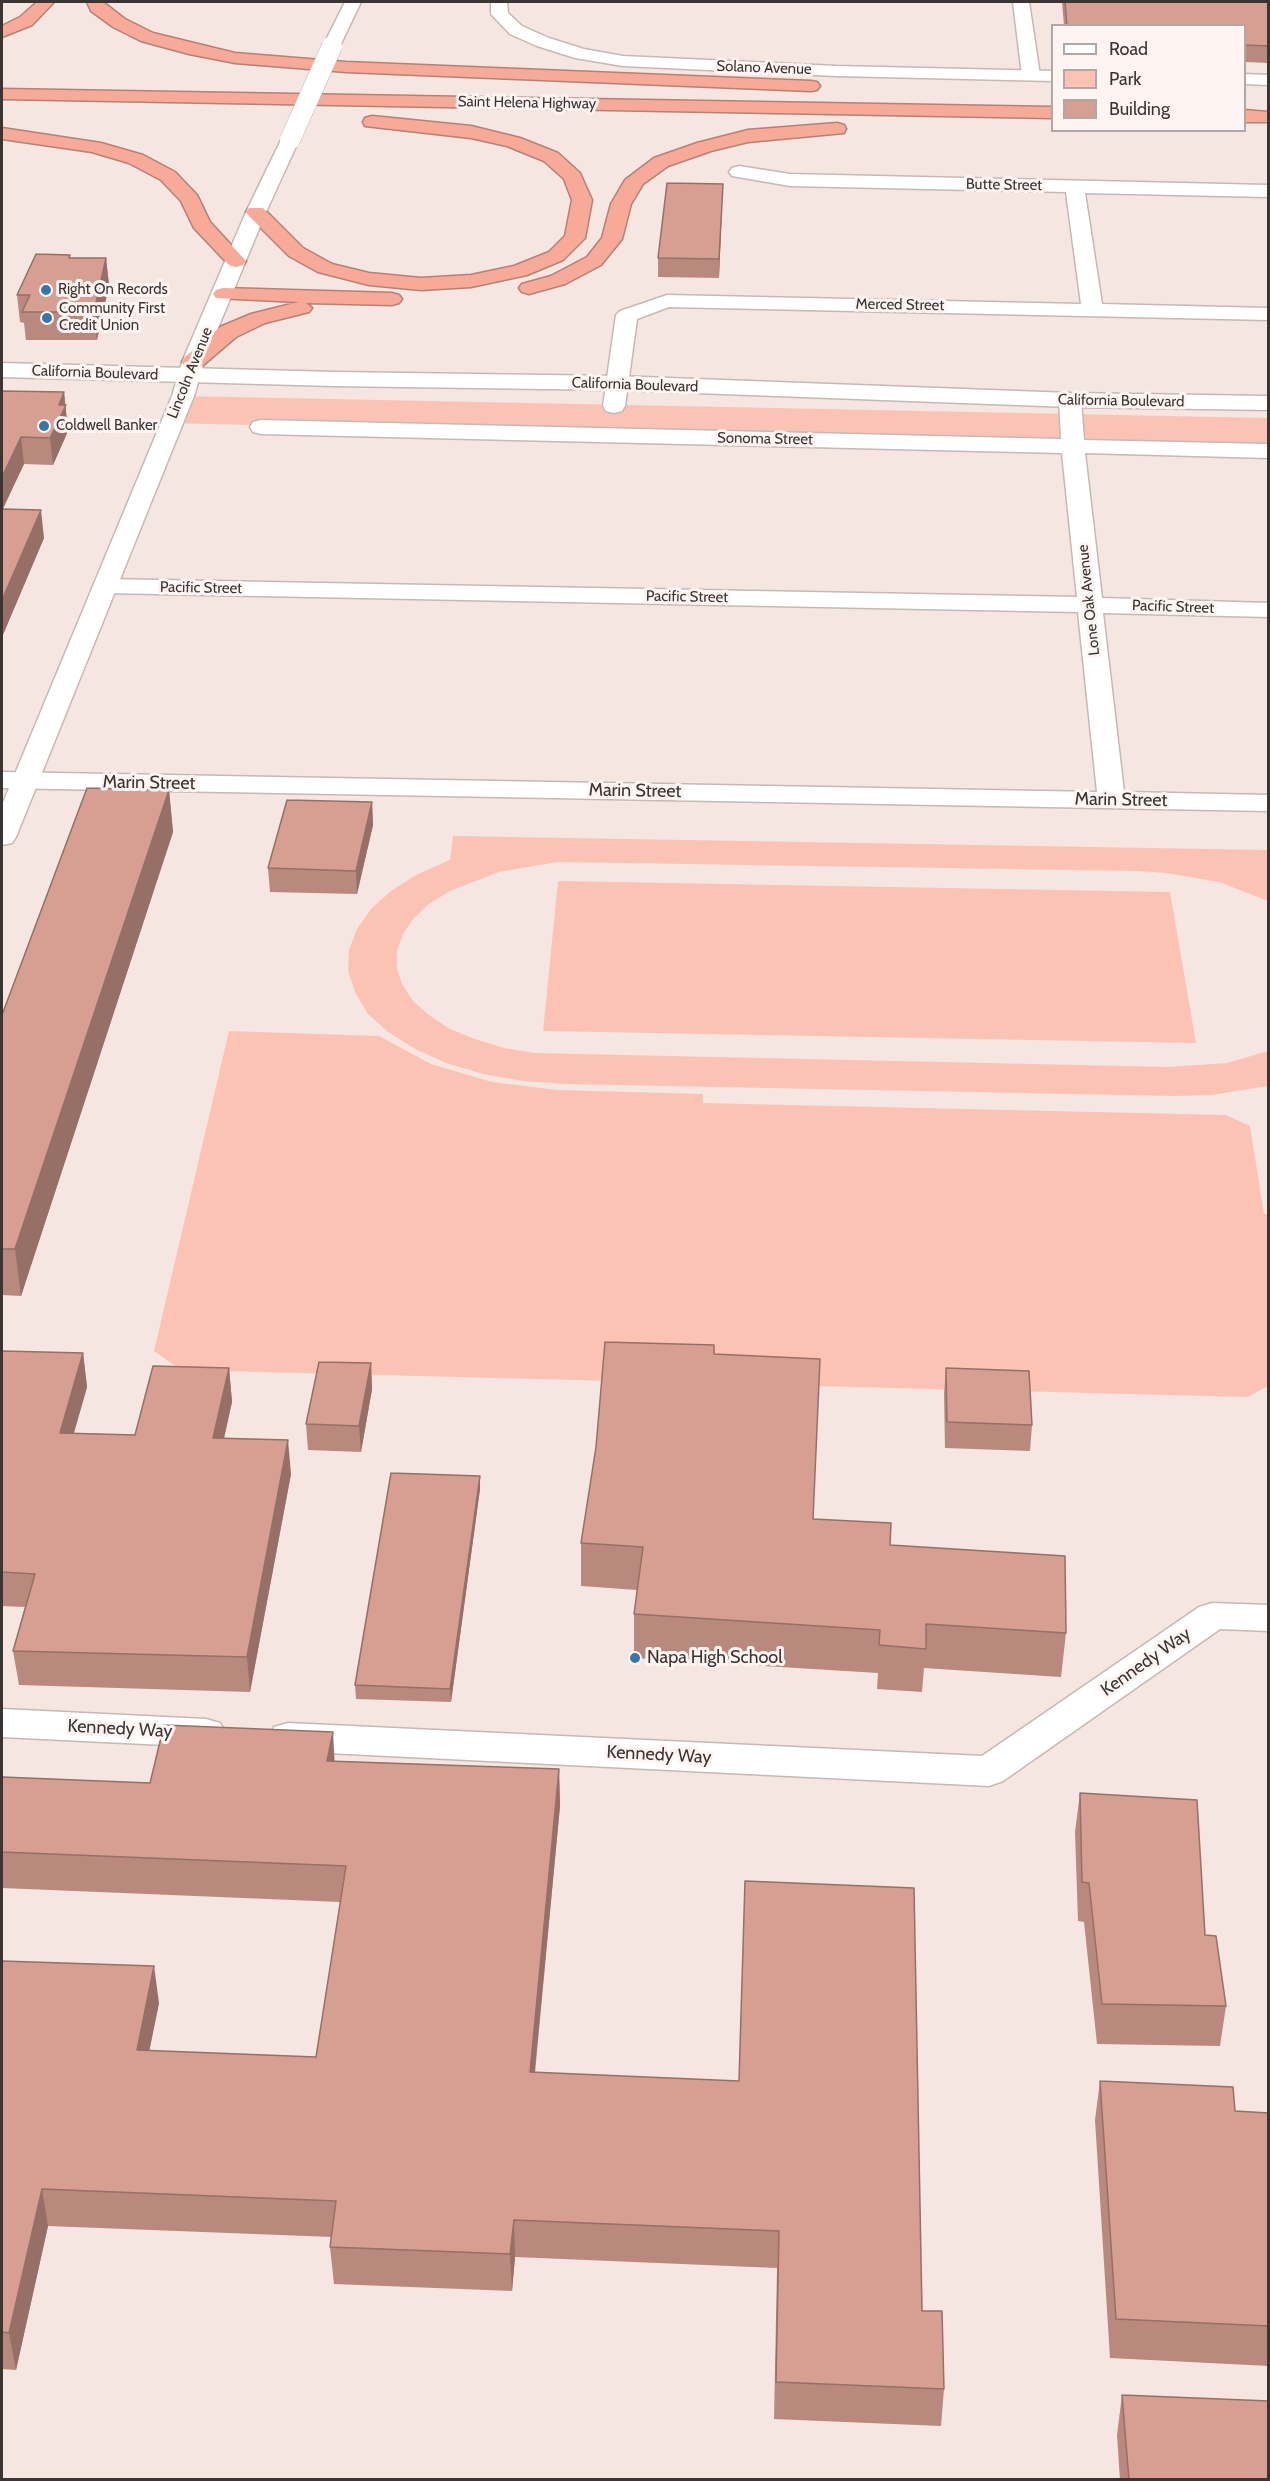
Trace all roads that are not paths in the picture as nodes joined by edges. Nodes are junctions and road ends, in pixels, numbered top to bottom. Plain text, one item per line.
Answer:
1 (46, 2) edge
2 (95, 2) edge
3 (352, 2) edge
4 (362, 2) edge
5 (499, 2) edge
6 (1021, 2) edge
7 (342, 24) junction
8 (2, 32) edge
9 (1031, 75) junction
10 (1051, 76) edge
11 (265, 78) dead end
12 (1246, 79) edge
13 (1269, 80) edge
14 (948, 90) junction
15 (1051, 92) edge
16 (2, 94) edge
17 (1246, 96) edge
18 (1269, 96) edge
19 (1051, 113) edge
20 (1246, 116) edge
21 (1269, 117) edge
22 (273, 120) dead end
23 (320, 121) dead end
24 (356, 121) dead end
25 (1051, 127) edge
26 (1246, 127) edge
27 (1269, 127) edge
28 (2, 134) edge
29 (740, 172) dead end
30 (1075, 187) junction
31 (1269, 191) edge
32 (256, 212) junction
33 (236, 261) junction
34 (515, 291) dead end
35 (223, 294) junction
36 (494, 296) dead end
37 (369, 298) junction
38 (1092, 309) junction
39 (1269, 314) edge
40 (2, 370) edge
41 (188, 378) junction
42 (616, 383) junction
43 (90, 393) dead end
44 (413, 401) dead end
45 (1269, 403) edge
46 (591, 406) dead end
47 (614, 406) junction
48 (638, 406) dead end
49 (1071, 407) junction
50 (720, 408) dead end
51 (1269, 418) edge
52 (261, 427) dead end
53 (1073, 447) junction
54 (1269, 451) edge
55 (106, 586) junction
56 (1090, 605) junction
57 (1269, 610) edge
58 (13, 780) edge
59 (1111, 800) junction
60 (1269, 803) edge
61 (2, 837) edge
62 (1269, 1618) edge
63 (2, 1723) edge

1 - 8 highway
2 - 14 highway
3 - 7 street, Lincoln Avenue
4 - 7 street
5 - 9 street, Solano Avenue
6 - 9 street
7 - 32 street, Lincoln Avenue, bridge
9 - 10 street, Solano Avenue
11 - 14 highway, Saint Helena Highway
12 - 13 street
14 - 15 highway, Saint Helena Highway
16 - 19 highway, Saint Helena Highway
17 - 18 highway
20 - 21 highway
22 - 23 highway
24 - 32 highway
25 - 34 highway
26 - 27 highway
28 - 33 highway
29 - 30 street, Butte Street
30 - 31 street, Butte Street
30 - 38 street
32 - 33 street, Lincoln Avenue
33 - 35 street, Lincoln Avenue
35 - 37 highway
35 - 41 street, Lincoln Avenue
36 - 37 highway
37 - 41 highway
38 - 39 street, Merced Street
38 - 42 street, Merced Street
40 - 41 street, California Boulevard
41 - 42 street, California Boulevard
41 - 43 street, California Boulevard
41 - 44 street, California Boulevard
41 - 55 street, Lincoln Avenue
42 - 47 street, Merced Street
42 - 49 street, California Boulevard
45 - 49 street, California Boulevard
46 - 47 street, California Boulevard
47 - 48 street, California Boulevard
49 - 50 street, California Boulevard
49 - 51 street, California Boulevard
49 - 53 street, Lone Oak Avenue
52 - 53 street, Sonoma Street
53 - 54 street, Sonoma Street
53 - 56 street, Lone Oak Avenue
55 - 56 street, Pacific Street
55 - 58 street, Lincoln Avenue
56 - 57 street, Pacific Street
56 - 59 street, Lone Oak Avenue
58 - 59 street, Marin Street
58 - 61 street, Lincoln Avenue
59 - 60 street, Marin Street
62 - 63 street, Kennedy Way

